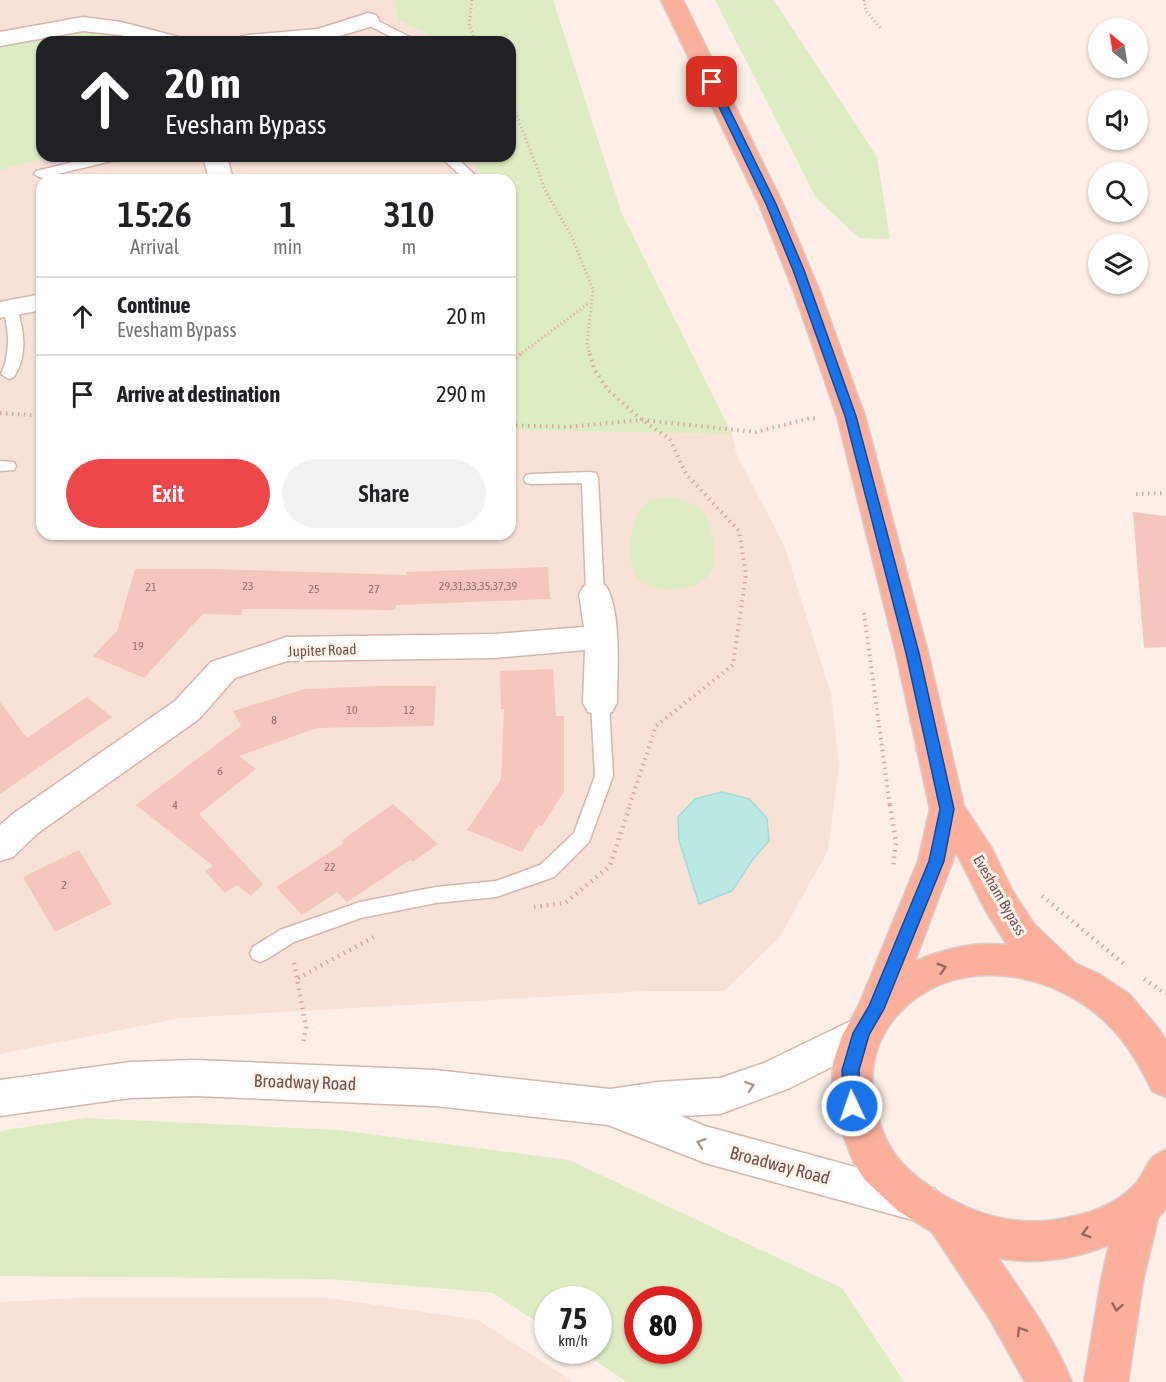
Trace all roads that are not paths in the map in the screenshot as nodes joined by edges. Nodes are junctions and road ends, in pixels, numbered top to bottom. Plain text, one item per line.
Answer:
1 (672, 0) edge
2 (368, 20) joint
3 (148, 36) edge
4 (310, 36) edge
5 (399, 36) edge
6 (0, 39) edge
7 (90, 162) edge
8 (454, 162) edge
9 (41, 174) dead end
10 (466, 174) edge
11 (36, 303) edge
12 (5, 309) edge
13 (9, 374) dead end
14 (532, 479) dead end
15 (595, 594) joint
16 (601, 637) junction
17 (600, 703) joint
18 (947, 809) junction
19 (0, 847) edge
20 (260, 953) dead end
21 (1060, 974) junction
22 (1115, 1006) junction
23 (869, 1021) junction
24 (1166, 1035) edge
25 (1166, 1079) edge
26 (0, 1098) edge
27 (610, 1107) junction
28 (1158, 1188) edge
29 (933, 1211) junction
30 (1050, 1382) edge
31 (1106, 1382) edge

1 - 18 highway, Evesham Bypass
2 - 4 street
2 - 5 lane
3 - 6 street
7 - 9 lane
8 - 10 lane
11 - 12 street
12 - 13 lane
14 - 15 lane
15 - 16 street
16 - 17 street
16 - 19 street, Jupiter Road
17 - 20 lane
18 - 21 highway, Evesham Bypass
18 - 23 highway, Evesham Bypass
21 - 22 highway
23 -> 21 highway
22 - 24 highway
22 - 25 highway
27 -> 23 street, Broadway Road
23 - 29 highway, Evesham Bypass
26 - 27 street, Broadway Road
29 -> 27 street, Broadway Road
28 -> 29 highway
28 -> 31 highway
30 -> 29 highway

